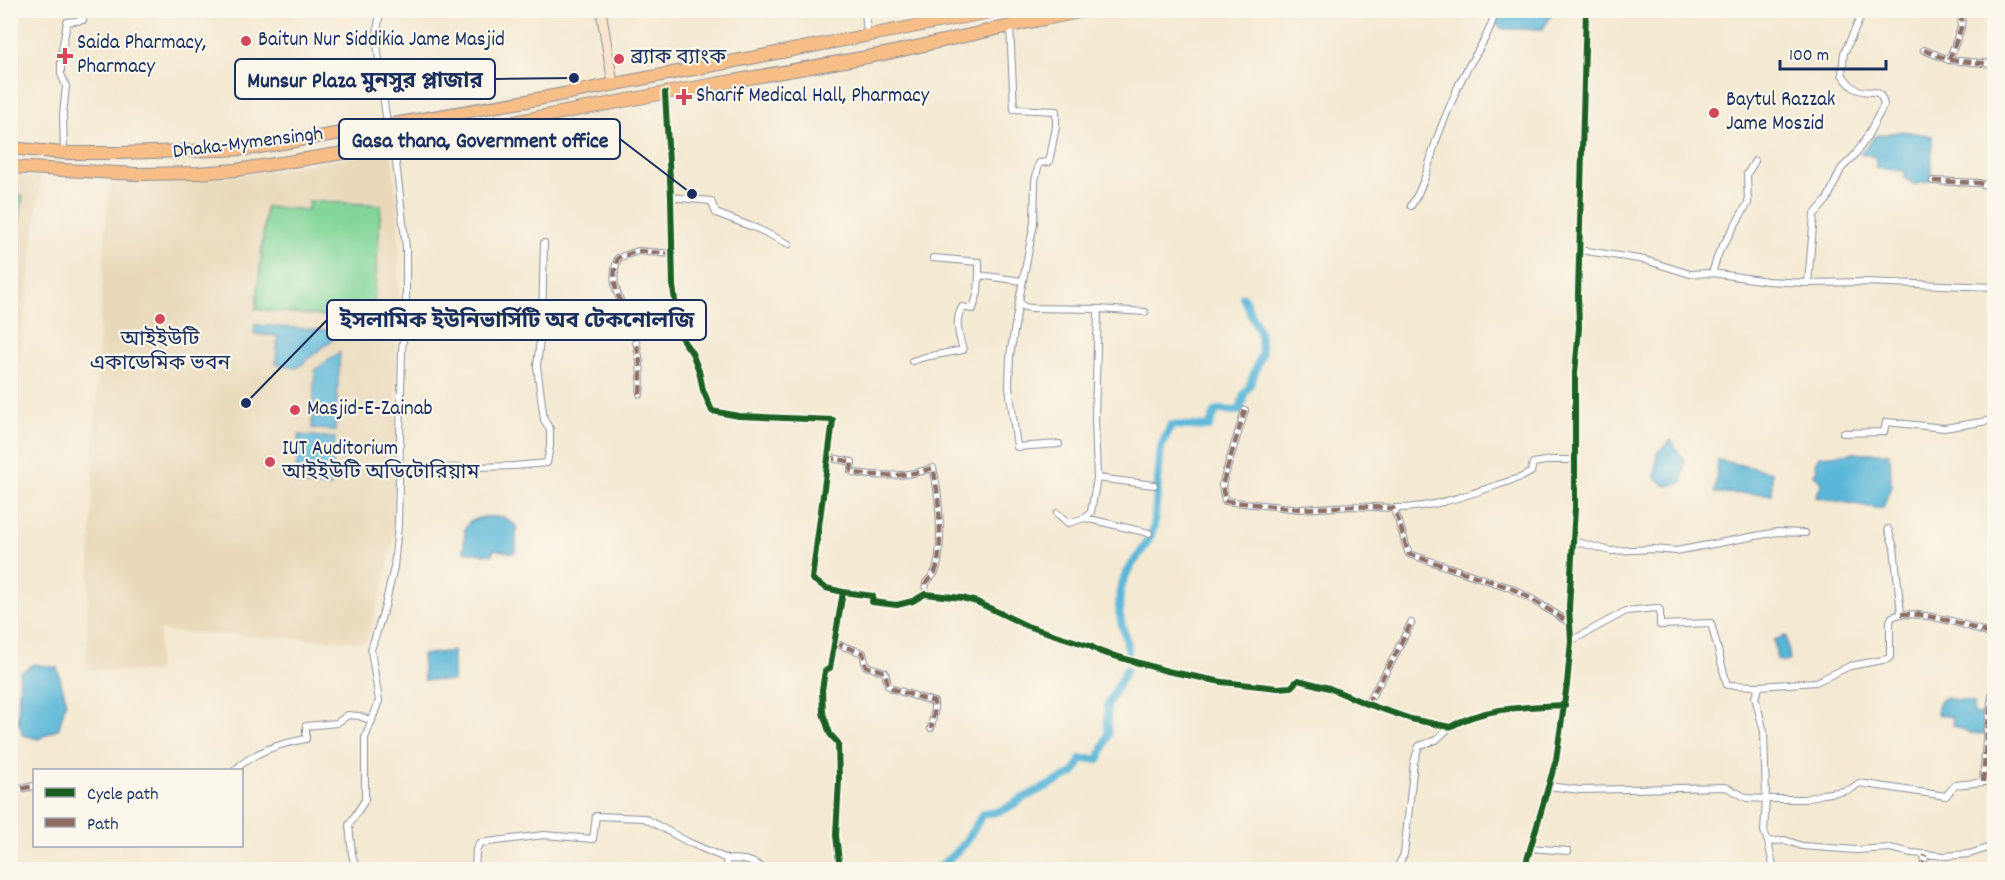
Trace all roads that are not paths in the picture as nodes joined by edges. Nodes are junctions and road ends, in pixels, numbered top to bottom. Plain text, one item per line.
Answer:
1 (84, 10) edge
2 (381, 10) edge
3 (600, 10) edge
4 (865, 10) edge
5 (1000, 10) edge
6 (1089, 10) edge
7 (1496, 10) edge
8 (1586, 10) edge
9 (1864, 10) edge
10 (1962, 10) edge
11 (1010, 26) junction
12 (867, 35) junction
13 (1924, 50) dead end
14 (1949, 60) junction
15 (1995, 64) edge
16 (613, 84) junction
17 (664, 93) junction
18 (388, 126) junction
19 (394, 145) junction
20 (10, 148) edge
21 (64, 153) junction
22 (1755, 161) dead end
23 (10, 167) edge
24 (1933, 181) dead end
25 (1995, 188) edge
26 (671, 197) junction
27 (1411, 206) dead end
28 (544, 243) dead end
29 (789, 244) dead end
30 (1580, 250) junction
31 (672, 254) junction
32 (933, 258) dead end
33 (1712, 273) junction
34 (979, 275) junction
35 (1023, 281) junction
36 (1808, 283) junction
37 (1995, 287) edge
38 (1019, 301) junction
39 (1098, 309) junction
40 (1144, 312) dead end
41 (912, 361) dead end
42 (640, 394) dead end
43 (1245, 410) dead end
44 (1995, 420) edge
45 (1843, 433) dead end
46 (1059, 444) dead end
47 (827, 457) junction
48 (1575, 460) junction
49 (400, 469) junction
50 (1097, 478) junction
51 (1154, 485) dead end
52 (1393, 507) junction
53 (1057, 513) dead end
54 (1085, 518) junction
55 (1888, 529) dead end
56 (1149, 533) dead end
57 (1805, 533) dead end
58 (1573, 541) junction
59 (843, 592) junction
60 (925, 594) junction
61 (1901, 614) junction
62 (1411, 623) dead end
63 (1570, 623) junction
64 (1995, 636) edge
65 (1570, 641) junction
66 (834, 643) junction
67 (1995, 681) edge
68 (1760, 686) junction
69 (1367, 704) junction
70 (1565, 705) junction
71 (372, 721) junction
72 (1450, 727) junction
73 (931, 728) dead end
74 (237, 769) edge
75 (1995, 781) edge
76 (1983, 782) junction
77 (10, 786) edge
78 (33, 786) edge
79 (1548, 786) junction
80 (1766, 799) junction
81 (1768, 842) junction
82 (1995, 846) edge
83 (1530, 848) junction
84 (1568, 851) dead end
85 (1925, 855) junction
86 (727, 859) junction
87 (356, 870) edge
88 (475, 870) edge
89 (725, 870) edge
90 (765, 870) edge
91 (840, 870) edge
92 (1396, 870) edge
93 (1524, 870) edge
94 (1774, 870) edge
95 (1923, 870) edge

1 - 21 street
2 - 18 street
3 - 16 main road
4 - 12 street
5 - 12 highway
6 - 11 highway, Dhaka-Mymensingh
7 - 27 street
8 - 30 street
9 - 36 street
10 - 14 street
11 - 17 highway, Dhaka-Mymensingh
11 - 35 street
12 - 16 highway
13 - 14 street
14 - 15 street
16 - 18 highway
17 - 19 highway, Dhaka-Mymensingh
17 - 26 street
18 - 21 highway
19 - 23 highway, Dhaka-Mymensingh
19 - 49 street
20 - 21 highway
22 - 33 street
24 - 25 street
26 - 29 street
26 - 31 street
28 - 49 street
30 - 33 street
30 - 48 street
31 - 42 street
31 - 47 street
32 - 34 street
33 - 36 street
34 - 35 street
34 - 41 street
35 - 38 street
36 - 37 street
38 - 39 street
38 - 46 street
39 - 40 street
39 - 50 street
43 - 52 street
44 - 45 street
47 - 59 street
47 - 60 street
48 - 52 street
48 - 58 street
49 - 71 street
50 - 51 street
50 - 54 street
52 - 63 street
53 - 54 street
54 - 56 street
55 - 61 street
57 - 58 street
58 - 63 street
59 - 60 street
59 - 66 street
60 - 69 street
61 - 64 street
61 - 68 street
62 - 69 street
63 - 65 street
65 - 68 street
65 - 70 street
66 - 73 street
66 - 91 street
67 - 76 street
68 - 80 street
69 - 72 street
70 - 72 street
70 - 79 street
71 - 74 street
71 - 87 street
72 - 92 street
75 - 76 street
76 - 80 street
77 - 78 street
79 - 80 street
79 - 83 street
80 - 81 street
81 - 85 street
81 - 94 street
82 - 85 street
83 - 84 street
83 - 93 street
85 - 95 street
86 - 88 street
86 - 89 street
86 - 90 street

